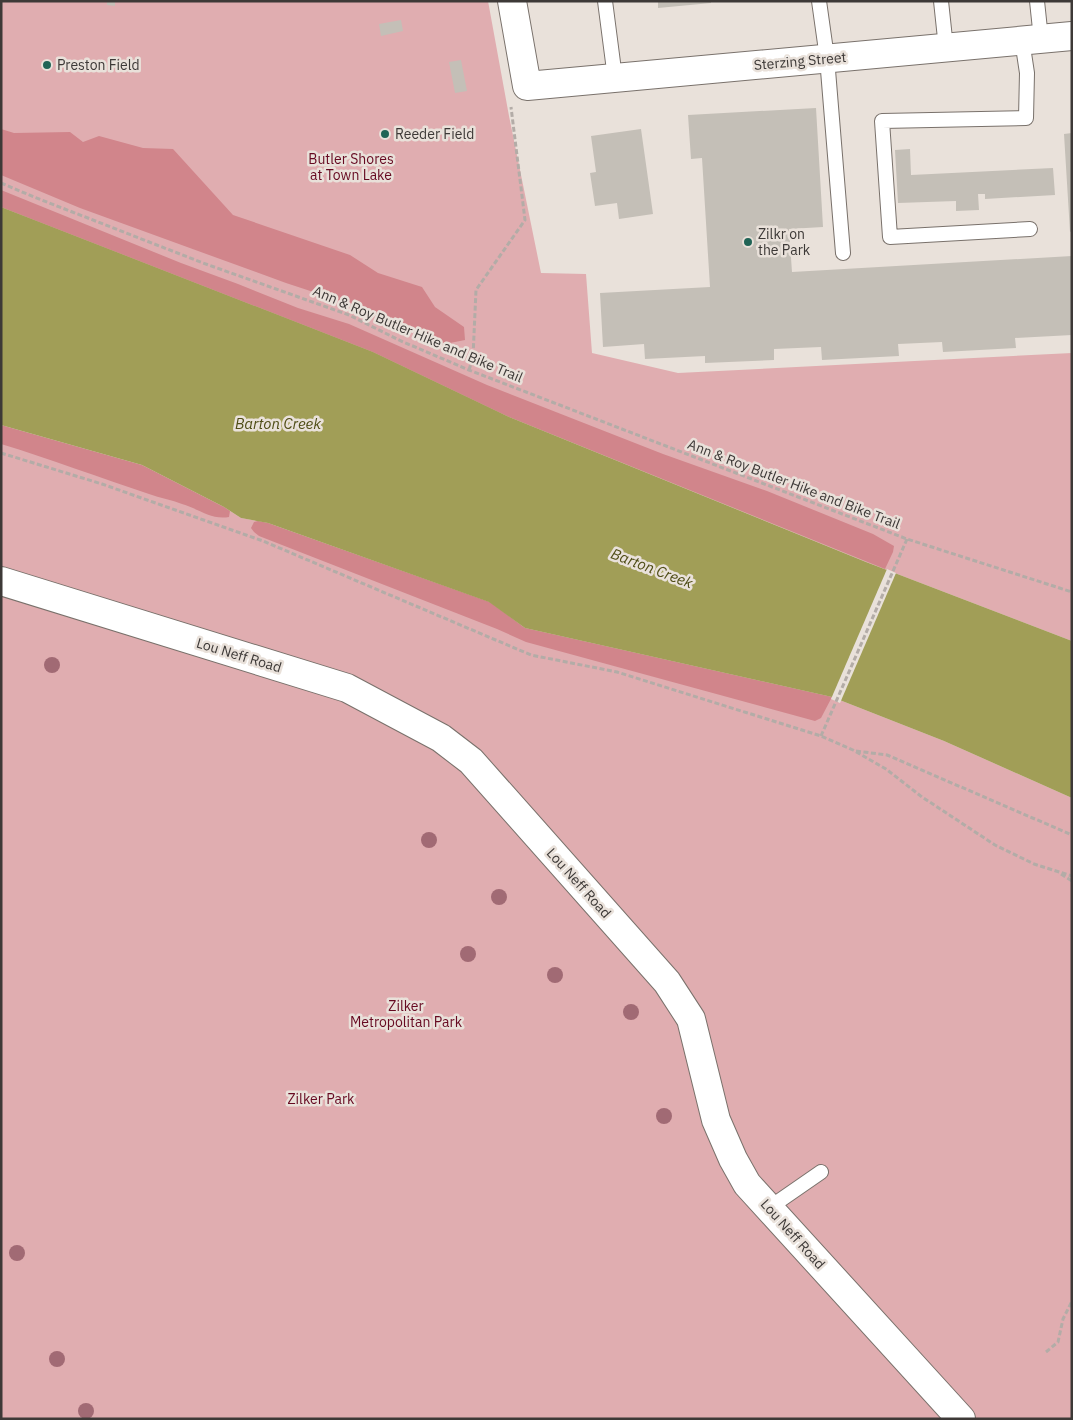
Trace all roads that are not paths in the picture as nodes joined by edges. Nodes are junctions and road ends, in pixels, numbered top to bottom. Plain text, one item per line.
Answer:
1 (512, 1) edge
2 (605, 1) edge
3 (819, 1) edge
4 (941, 1) edge
5 (1037, 1) edge
6 (1072, 36) edge
7 (1032, 40) junction
8 (946, 48) junction
9 (827, 58) junction
10 (615, 78) junction
11 (1030, 229) dead end
12 (843, 253) dead end
13 (1, 581) edge
14 (821, 1172) dead end
15 (769, 1208) junction
16 (961, 1419) edge

1 - 10 street, Sterzing Street
2 - 10 lane
3 - 9 lane
4 - 8 lane
5 - 7 lane
6 - 7 street, Sterzing Street
7 - 8 street, Sterzing Street
7 - 11 lane
8 - 9 street, Sterzing Street
9 - 10 street, Sterzing Street
9 - 12 lane
13 - 15 street, Lou Neff Road
14 - 15 lane
15 - 16 street, Lou Neff Road

